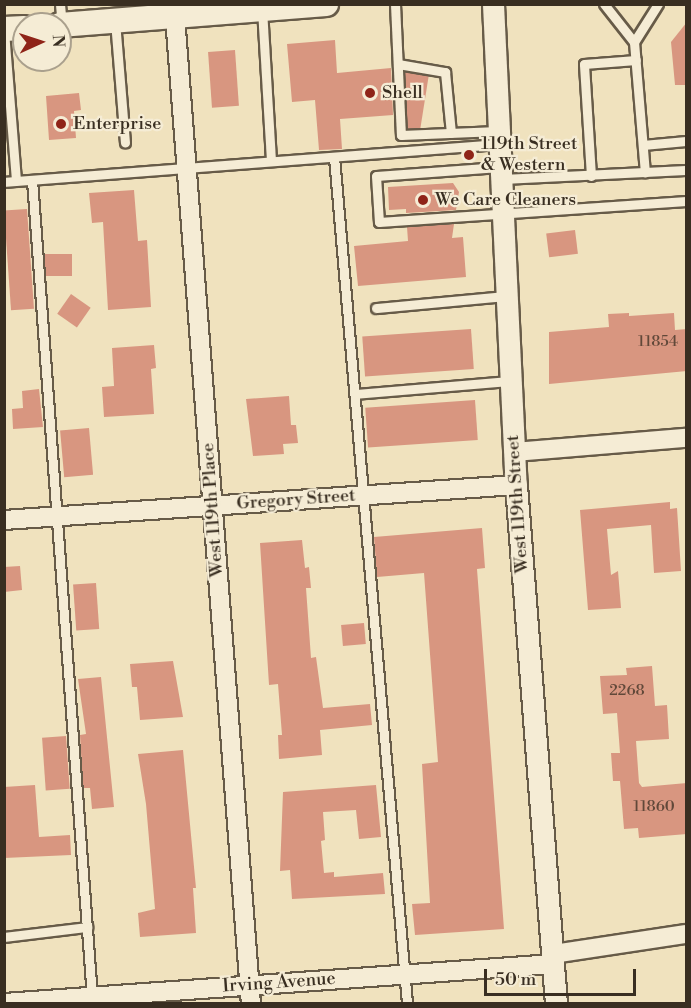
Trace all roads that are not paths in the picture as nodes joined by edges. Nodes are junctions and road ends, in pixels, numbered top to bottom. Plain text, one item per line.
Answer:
1 (326, 4) edge
2 (395, 4) edge
3 (494, 4) edge
4 (604, 4) edge
5 (658, 4) edge
6 (251, 8) edge
7 (143, 12) edge
8 (175, 17) junction
9 (72, 19) edge
10 (115, 21) junction
11 (4, 30) edge
12 (634, 42) junction
13 (636, 60) junction
14 (398, 64) junction
15 (451, 133) junction
16 (498, 137) junction
17 (687, 141) edge
18 (125, 143) dead end
19 (643, 145) junction
20 (334, 156) junction
21 (271, 161) junction
22 (186, 168) junction
23 (687, 170) edge
24 (499, 173) junction
25 (645, 173) junction
26 (591, 176) junction
27 (32, 180) junction
28 (16, 181) junction
29 (4, 182) edge
30 (687, 201) edge
31 (501, 213) junction
32 (506, 296) junction
33 (376, 308) dead end
34 (510, 381) junction
35 (354, 394) junction
36 (687, 438) edge
37 (514, 452) junction
38 (516, 485) junction
39 (363, 495) junction
40 (212, 506) junction
41 (57, 517) junction
42 (4, 520) edge
43 (87, 927) junction
44 (687, 934) edge
45 (4, 937) edge
46 (553, 959) junction
47 (404, 974) junction
48 (250, 994) edge
49 (92, 1000) edge
50 (4, 1003) edge
51 (407, 1004) edge
52 (556, 1004) edge

1 - 6 main road
2 - 14 lane
3 - 16 street, West 119th Street
4 - 12 lane
5 - 12 lane
6 - 8 main road
6 - 21 lane
7 - 8 main road
7 - 10 main road
8 - 22 street, West 119th Place
9 - 10 main road
10 - 18 lane
11 - 28 lane
12 - 13 lane
13 - 19 lane
13 - 26 lane
14 - 15 lane
14 - 15 lane
15 - 16 lane
16 - 20 lane
16 - 24 street, West 119th Street
17 - 19 lane
19 - 25 lane
20 - 21 lane
20 - 35 lane
21 - 22 lane
22 - 27 lane
22 - 40 street, West 119th Place
23 - 25 lane
24 - 26 lane
24 - 31 street, West 119th Street
24 - 31 lane
25 - 26 lane
27 - 28 lane
27 - 41 lane
28 - 29 lane
30 - 31 lane
31 - 32 street, West 119th Street
32 - 33 lane
32 - 34 street, West 119th Street
34 - 35 lane
34 - 37 street, West 119th Street
35 - 39 lane
36 - 37 street
37 - 38 street, West 119th Street
38 - 39 street, Gregory Street
38 - 46 street, West 119th Street
39 - 40 street, Gregory Street
39 - 47 lane
40 - 41 street, Gregory Street
40 - 48 street, West 119th Place
41 - 42 street, Gregory Street
41 - 43 lane
43 - 45 lane
43 - 49 lane
44 - 46 street, Irving Avenue
46 - 47 street, Irving Avenue
46 - 52 street, West 119th Street
47 - 48 street, Irving Avenue
47 - 51 lane
48 - 49 street, Irving Avenue
49 - 50 street, Irving Avenue

